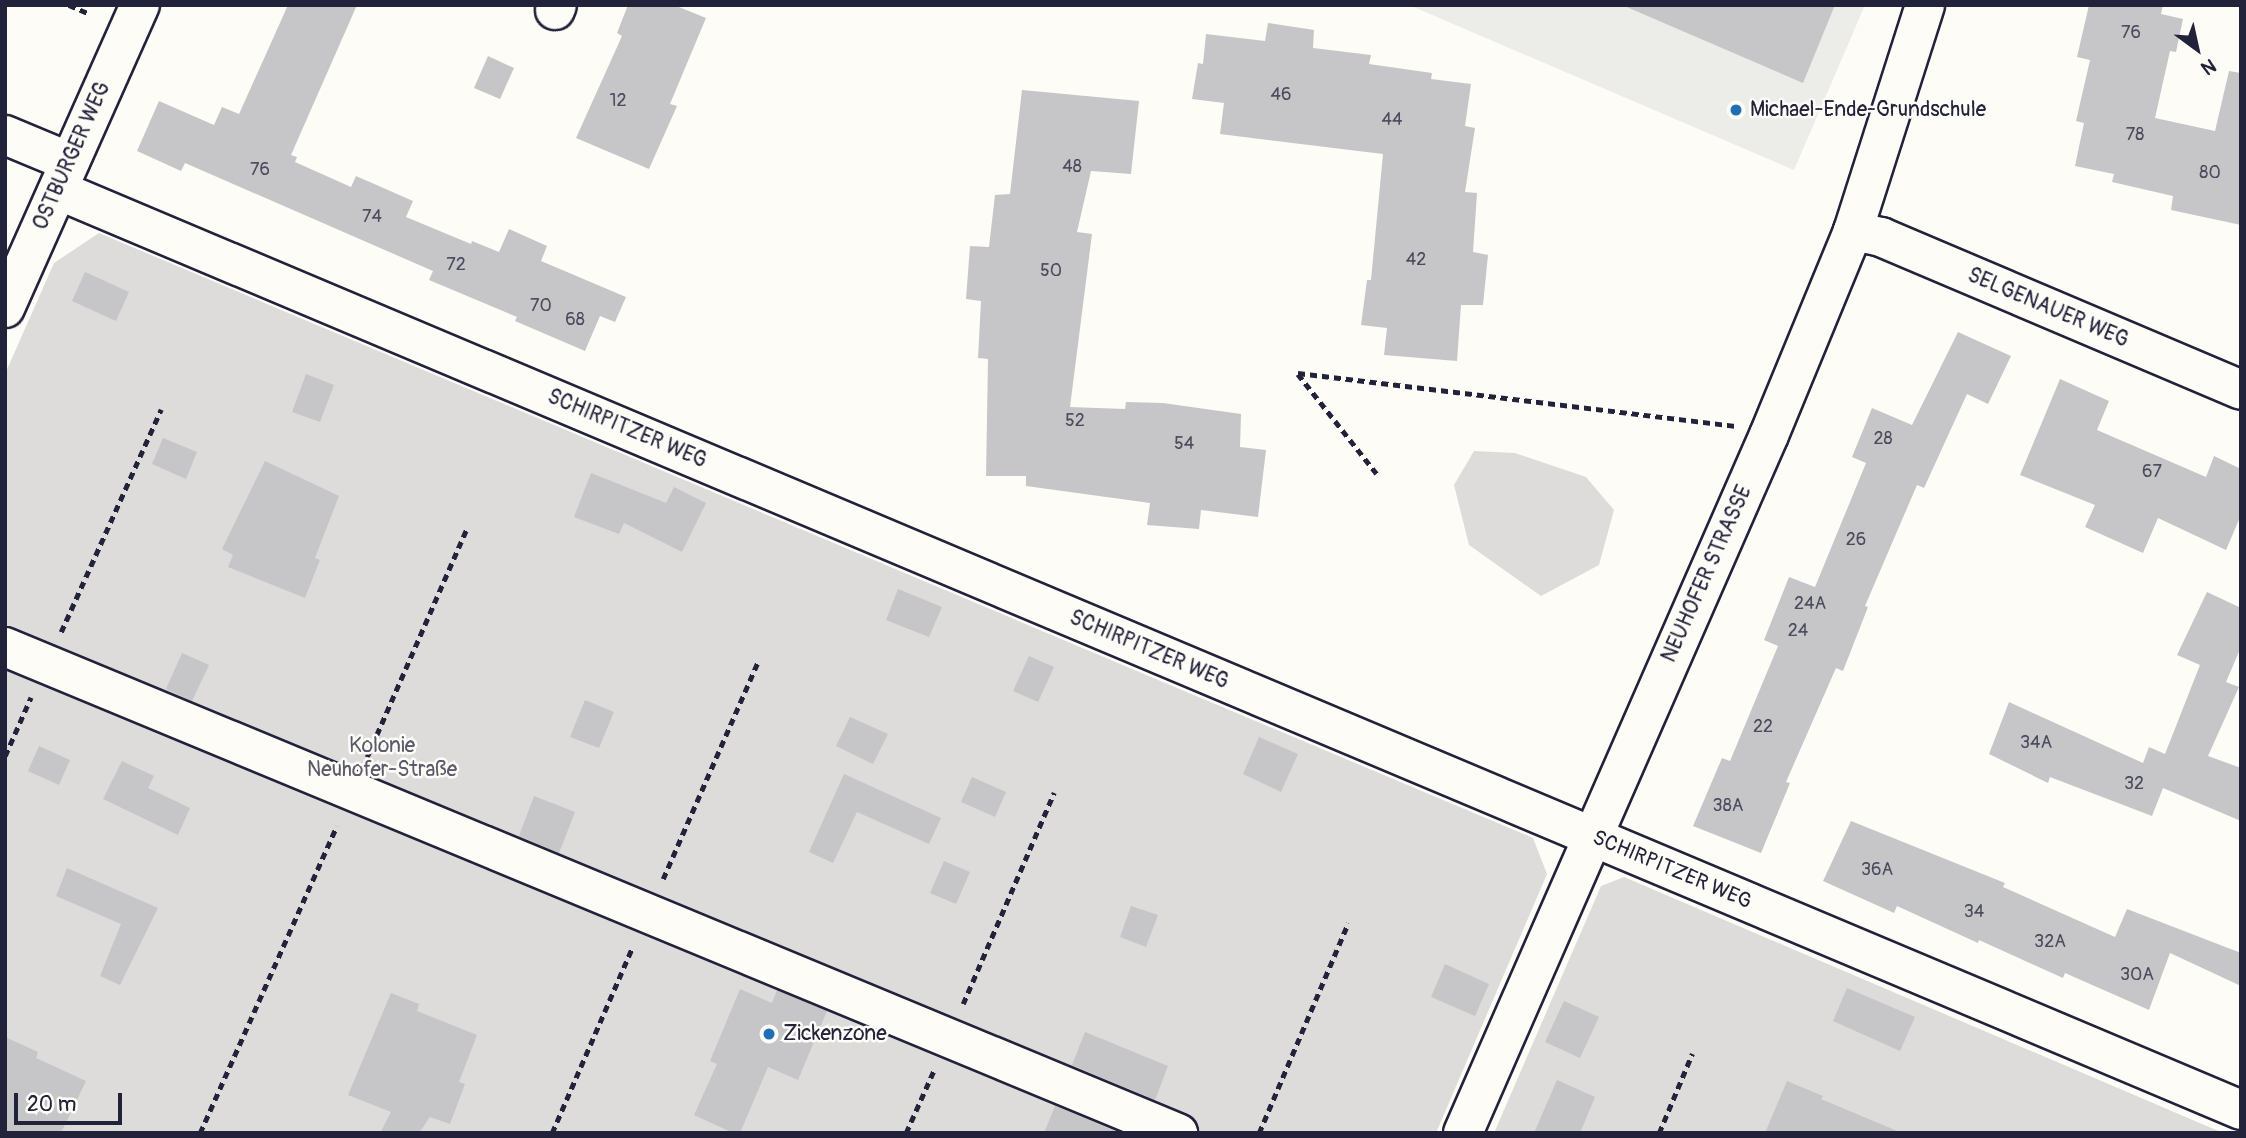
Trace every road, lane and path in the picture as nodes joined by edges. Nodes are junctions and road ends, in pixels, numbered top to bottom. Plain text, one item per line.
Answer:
1 (69, 5) edge
2 (140, 5) edge
3 (1925, 5) edge
4 (88, 13) dead end
5 (5, 135) edge
6 (64, 176) junction
7 (1853, 231) junction
8 (5, 308) edge
9 (2241, 390) edge
10 (161, 409) dead end
11 (1769, 435) junction
12 (1377, 474) dead end
13 (466, 530) dead end
14 (5, 647) edge
15 (46, 664) junction
16 (5, 756) edge
17 (352, 791) junction
18 (1054, 793) dead end
19 (1591, 836) junction
20 (1348, 923) dead end
21 (948, 1038) junction
22 (1692, 1054) dead end
23 (2241, 1110) edge
24 (200, 1133) edge
25 (906, 1133) edge
26 (1178, 1133) edge
27 (1259, 1133) edge
28 (1463, 1133) edge
29 (1659, 1133) edge

1 - 4 path
2 - 6 street, OSTBURGER WEG
3 - 7 street, NEUHOFER STRASSE
5 - 6 street, SCHIRPITZER WEG
6 - 8 street, OSTBURGER WEG
6 - 19 street, SCHIRPITZER WEG
7 - 9 street, SELGENAUER WEG
7 - 11 street, NEUHOFER STRASSE
10 - 15 path
11 - 12 path
11 - 19 street, NEUHOFER STRASSE
13 - 17 path
14 - 15 street
15 - 16 path
15 - 17 street
17 - 21 street
17 - 24 path
18 - 21 path
19 - 23 street, SCHIRPITZER WEG
19 - 28 street, NEUHOFER STRASSE
20 - 27 path
21 - 25 path
21 - 26 street
22 - 29 path

